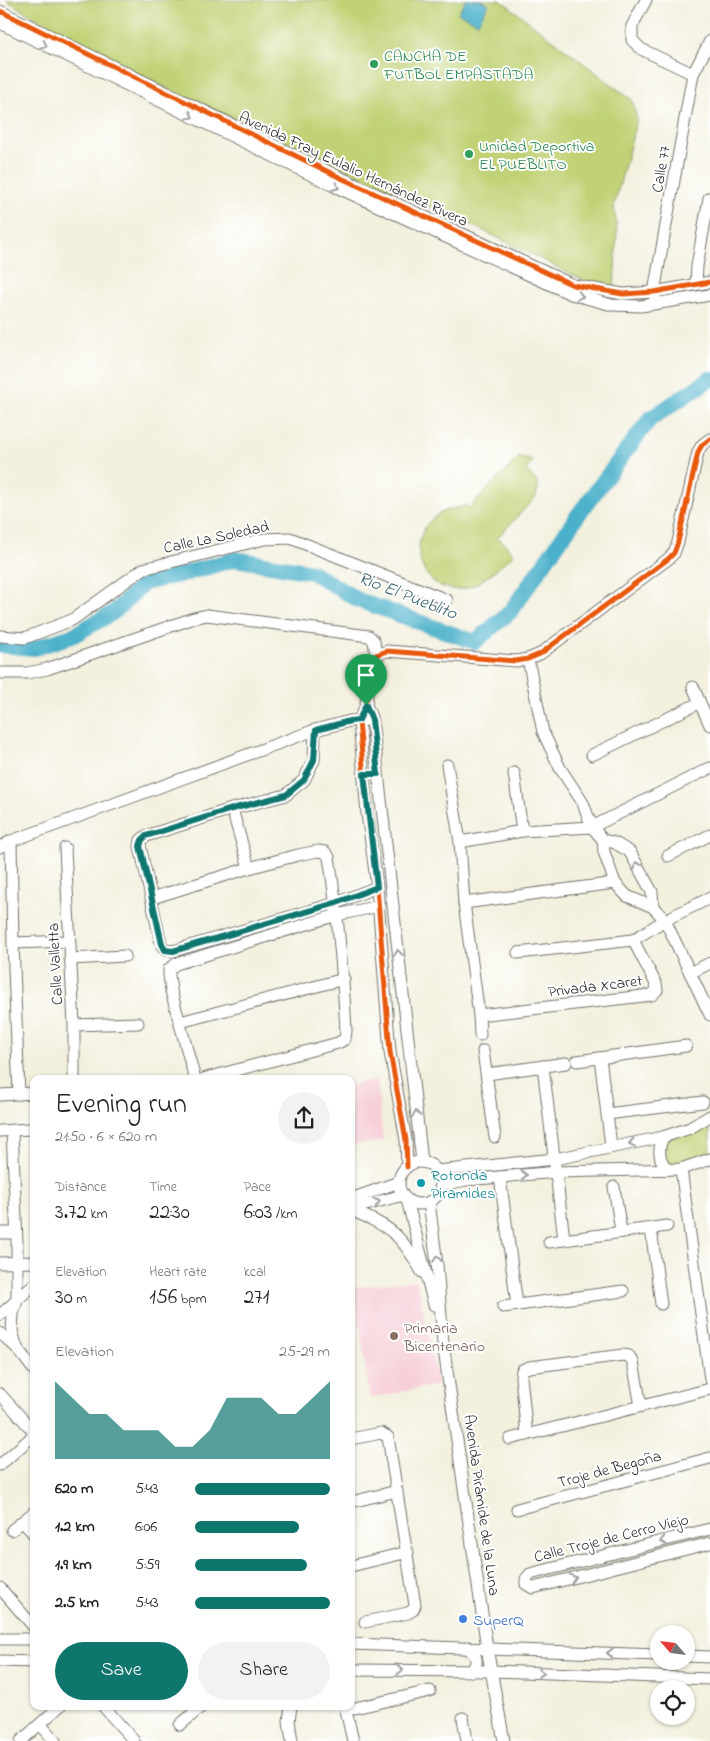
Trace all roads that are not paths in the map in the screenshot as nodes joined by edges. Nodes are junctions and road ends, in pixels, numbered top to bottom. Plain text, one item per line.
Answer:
1 (646, 0) edge
2 (0, 11) edge
3 (0, 23) edge
4 (710, 41) edge
5 (693, 74) junction
6 (708, 198) dead end
7 (710, 282) edge
8 (696, 284) junction
9 (654, 292) junction
10 (710, 295) edge
11 (656, 305) junction
12 (710, 439) edge
13 (447, 600) dead end
14 (0, 636) edge
15 (376, 655) junction
16 (528, 659) junction
17 (0, 673) edge
18 (693, 687) dead end
19 (699, 703) junction
20 (366, 705) junction
21 (359, 720) junction
22 (372, 720) junction
23 (710, 725) edge
24 (316, 730) junction
25 (592, 755) dead end
26 (448, 765) dead end
27 (710, 768) edge
28 (514, 773) dead end
29 (364, 774) junction
30 (378, 774) junction
31 (232, 809) junction
32 (592, 827) junction
33 (522, 831) junction
34 (710, 834) edge
35 (603, 840) junction
36 (11, 841) junction
37 (460, 842) junction
38 (0, 847) edge
39 (65, 848) dead end
40 (668, 856) dead end
41 (249, 868) junction
42 (616, 883) junction
43 (377, 887) junction
44 (152, 898) junction
45 (710, 898) edge
46 (336, 903) junction
47 (464, 903) junction
48 (379, 906) junction
49 (653, 907) junction
50 (337, 915) junction
51 (665, 920) junction
52 (633, 940) junction
53 (69, 941) junction
54 (13, 943) junction
55 (518, 953) dead end
56 (125, 956) dead end
57 (70, 960) junction
58 (710, 963) edge
59 (690, 973) junction
60 (344, 979) junction
61 (479, 1015) junction
62 (710, 1015) edge
63 (138, 1022) dead end
64 (180, 1022) junction
65 (74, 1026) junction
66 (480, 1035) dead end
67 (686, 1046) dead end
68 (483, 1051) dead end
69 (600, 1058) junction
70 (543, 1066) junction
71 (487, 1074) junction
72 (74, 1075) edge
73 (194, 1075) edge
74 (218, 1075) edge
75 (30, 1093) edge
76 (19, 1094) junction
77 (0, 1095) edge
78 (702, 1102) dead end
79 (607, 1114) junction
80 (710, 1116) edge
81 (29, 1129) dead end
82 (0, 1131) edge
83 (12, 1131) junction
84 (494, 1137) dead end
85 (663, 1137) junction
86 (611, 1146) junction
87 (556, 1159) junction
88 (710, 1159) edge
89 (422, 1162) junction
90 (407, 1167) junction
91 (667, 1169) junction
92 (681, 1169) junction
93 (437, 1172) junction
94 (557, 1172) junction
95 (500, 1177) junction
96 (399, 1182) junction
97 (441, 1185) junction
98 (614, 1187) dead end
99 (405, 1197) junction
100 (355, 1198) edge
101 (429, 1202) junction
102 (355, 1209) edge
103 (355, 1212) edge
104 (667, 1226) dead end
105 (651, 1229) junction
106 (621, 1231) junction
107 (0, 1233) edge
108 (16, 1237) junction
109 (564, 1239) junction
110 (549, 1242) dead end
111 (30, 1262) edge
112 (0, 1263) edge
113 (17, 1263) junction
114 (430, 1286) junction
115 (30, 1289) edge
116 (623, 1291) dead end
117 (17, 1300) junction
118 (661, 1304) dead end
119 (517, 1305) junction
120 (502, 1307) dead end
121 (0, 1315) edge
122 (0, 1333) edge
123 (443, 1343) junction
124 (17, 1348) junction
125 (30, 1365) edge
126 (710, 1379) edge
127 (710, 1389) edge
128 (0, 1394) edge
129 (641, 1406) junction
130 (30, 1429) edge
131 (527, 1435) junction
132 (30, 1438) edge
133 (355, 1439) edge
134 (510, 1439) dead end
135 (710, 1458) edge
136 (0, 1465) edge
137 (396, 1491) junction
138 (355, 1501) edge
139 (517, 1509) dead end
140 (30, 1516) edge
141 (23, 1522) junction
142 (710, 1529) edge
143 (12, 1530) dead end
144 (30, 1530) edge
145 (710, 1543) edge
146 (408, 1552) junction
147 (355, 1565) edge
148 (0, 1588) edge
149 (30, 1622) edge
150 (365, 1622) dead end
151 (0, 1639) edge
152 (30, 1639) edge
153 (355, 1644) edge
154 (468, 1648) junction
155 (488, 1648) junction
156 (650, 1655) edge
157 (695, 1656) edge
158 (710, 1657) edge
159 (0, 1661) edge
160 (30, 1662) edge
161 (355, 1670) edge
162 (472, 1671) junction
163 (492, 1671) junction
164 (710, 1679) edge
165 (430, 1691) dead end
166 (355, 1706) edge
167 (56, 1710) edge
168 (107, 1710) edge
169 (193, 1710) edge
170 (290, 1710) edge
171 (345, 1710) edge
172 (463, 1718) dead end
173 (40, 1724) junction
174 (180, 1725) dead end
175 (464, 1740) edge
176 (21, 1741) edge
177 (55, 1741) edge
178 (134, 1741) edge
179 (292, 1741) edge
180 (353, 1741) edge
181 (504, 1741) edge

1 - 5 street
2 - 9 street, Avenida Fray Eulalio Hernández Rivera
3 -> 11 street, Avenida Fray Eulalio Hernández Rivera
4 - 5 street, Calle 77
5 - 9 street, Calle 77
6 - 8 street
7 - 8 street, Avenida Fray Eulalio Hernández Rivera
8 - 9 street, Avenida Fray Eulalio Hernández Rivera
9 - 11 street, Calle 77
10 - 11 street, Avenida Fray Eulalio Hernández Rivera
12 - 16 street
13 - 14 street, Calle La Soledad
15 - 16 street
15 - 17 street
15 - 20 street
16 - 32 street
18 - 19 street
19 - 23 street
19 - 25 street
20 - 21 street
20 - 22 street
21 - 22 street
21 - 24 street
21 - 29 street
22 - 30 street
24 - 31 street
24 - 36 street
26 - 37 street
27 - 32 street
28 - 33 street
29 - 30 street
29 - 43 street
89 -> 30 street
31 - 41 street
31 - 44 street
32 - 33 street
32 - 35 street
33 - 37 street
34 - 40 street
35 - 42 street
49 -> 35 street
36 - 38 street
36 - 54 street
37 - 47 street
39 - 53 street, Calle Valletta
41 - 44 street
41 - 46 street
42 - 47 street
42 - 49 street
43 - 46 street
43 - 48 street
44 - 46 street
45 - 51 street
46 - 50 street
47 - 61 street
48 - 50 street
48 - 90 street
49 - 51 street
50 - 60 street
50 - 64 street
51 - 52 street
51 - 59 street
52 - 55 street
52 - 61 street, Privada Xcaret
53 - 54 street
53 - 57 street, Calle Valletta
54 - 76 street
56 - 57 street
57 - 65 street, Calle Valletta
58 - 59 street
59 - 62 street
60 - 64 street
60 - 74 street
61 - 66 street
63 - 65 street
64 - 73 street
65 - 72 street, Calle Valletta
67 - 69 street
68 - 71 street
69 - 70 street
69 - 79 street
70 - 71 street
70 - 87 street
71 - 84 street
75 - 76 street
76 - 77 street
78 - 79 street
79 - 86 street
80 - 85 street
81 - 83 street
82 - 83 street
83 - 108 street
85 -> 86 street
85 - 91 street
86 - 87 street
87 - 93 street
87 - 94 street
88 - 92 street
89 - 90 street
89 - 93 street
90 - 96 street
91 - 92 street
91 - 94 street
92 - 126 street
93 - 97 street
95 -> 94 street
94 - 109 street
95 - 97 street
95 - 119 street
96 - 99 street
96 - 100 street
97 - 101 street
98 - 106 street
99 - 101 street
102 -> 99 street
99 - 114 street, Avenida Pirámide de la Luna
123 -> 101 street, Avenida Pirámide de la Luna
103 - 114 street
104 - 105 street
105 - 106 street
105 - 118 street
106 - 109 street
107 - 108 street
108 - 113 street
109 - 110 street
111 - 113 street
112 - 113 street
113 - 117 street
114 - 123 street, Avenida Pirámide de la Luna
115 - 117 street
116 - 119 street
117 - 121 street
117 - 124 street
119 - 120 street
122 - 124 street
123 - 155 street, Avenida Pirámide de la Luna
124 - 125 street
127 - 129 street
128 - 130 street
129 - 131 street
129 - 131 street
131 - 134 street
132 - 136 street
133 - 137 street
135 - 139 street, Troje de Begoña
137 - 138 street
137 - 146 street
140 - 141 street
141 - 143 street
141 - 144 street
142 -> 145 street, Calle Troje de Cerro Viejo
146 - 147 street
146 - 150 street
148 - 149 street
151 - 152 street
153 - 154 street
154 - 155 street
154 - 162 street
156 -> 155 street
155 - 163 street, Avenida Pirámide de la Luna
157 - 158 street
159 - 160 street
161 -> 162 street
162 - 163 street
163 -> 164 street
163 - 181 street, Avenida Pirámide de la Luna
165 - 166 street
167 - 173 street
168 - 178 street
169 - 174 street
170 - 179 street
171 - 180 street
172 - 175 street
173 - 176 street
173 - 177 street

